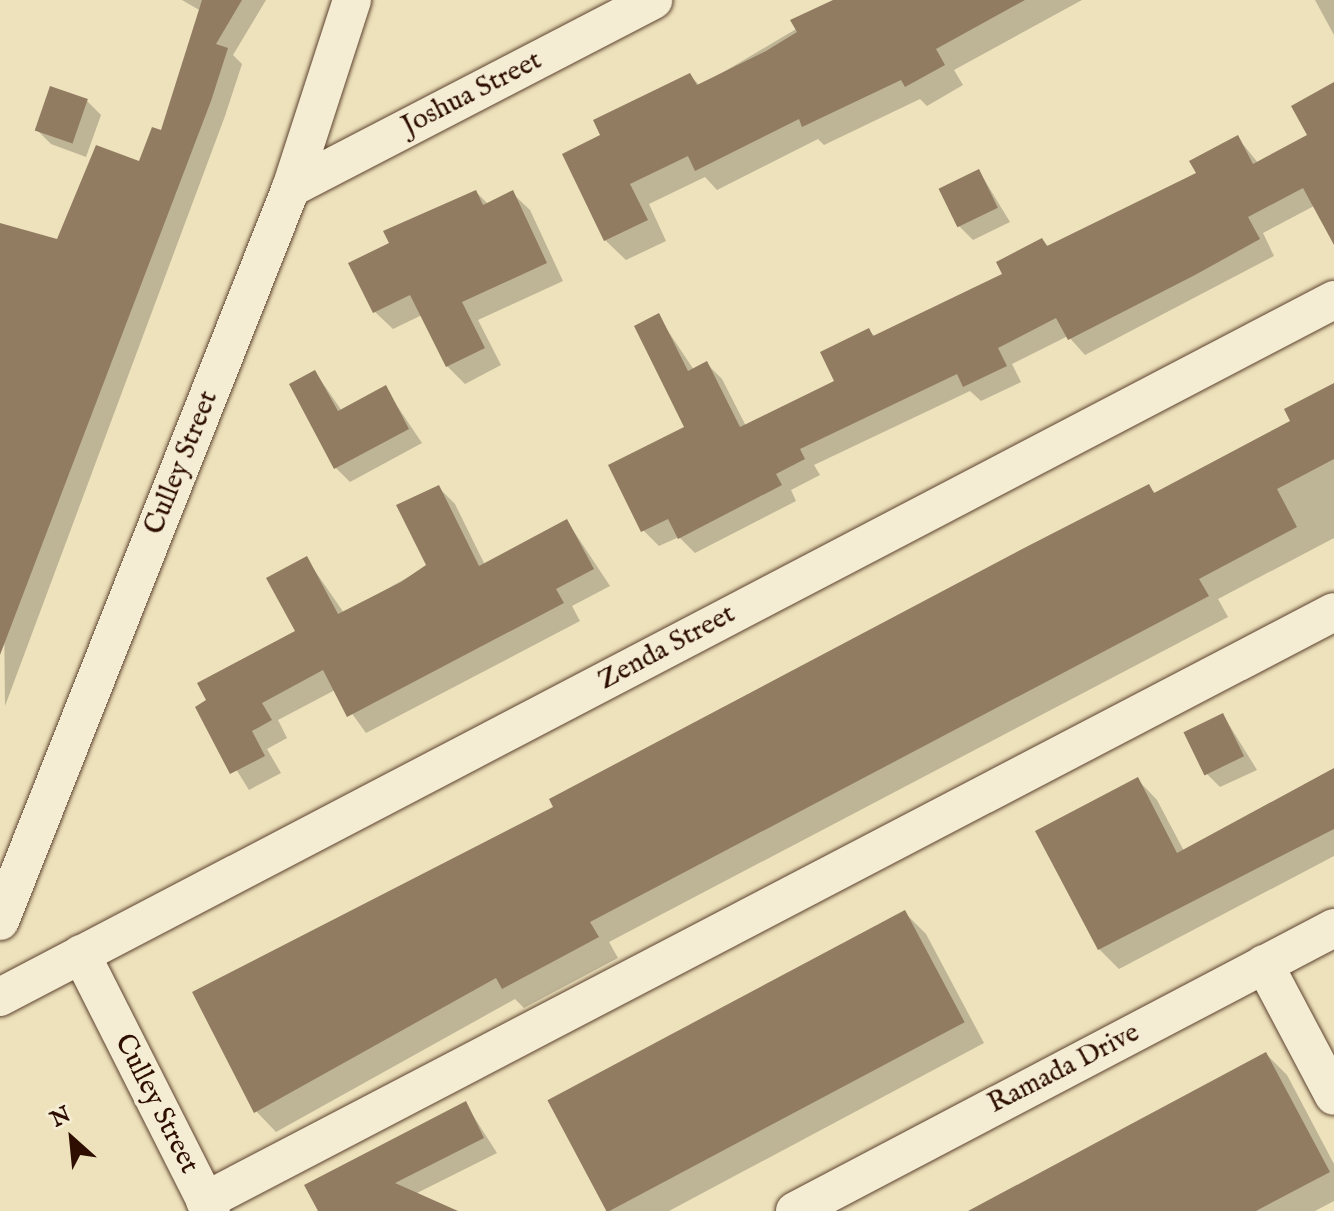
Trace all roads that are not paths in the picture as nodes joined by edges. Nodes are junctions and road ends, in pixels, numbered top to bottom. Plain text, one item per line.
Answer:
1 (352, 0) edge
2 (653, 0) edge
3 (291, 188) junction
4 (1334, 300) edge
5 (1334, 612) edge
6 (0, 921) edge
7 (1334, 928) edge
8 (81, 954) junction
9 (1264, 964) junction
10 (0, 997) edge
11 (1334, 1096) edge
12 (208, 1206) edge
13 (795, 1211) edge

1 - 3 street, Culley Street
2 - 3 street, Joshua Street
3 - 6 street, Culley Street
4 - 8 street, Zenda Street
5 - 12 street
7 - 9 street, Ramada Drive
8 - 10 street, Zenda Street
8 - 12 street, Culley Street
9 - 11 street
9 - 13 street, Ramada Drive

